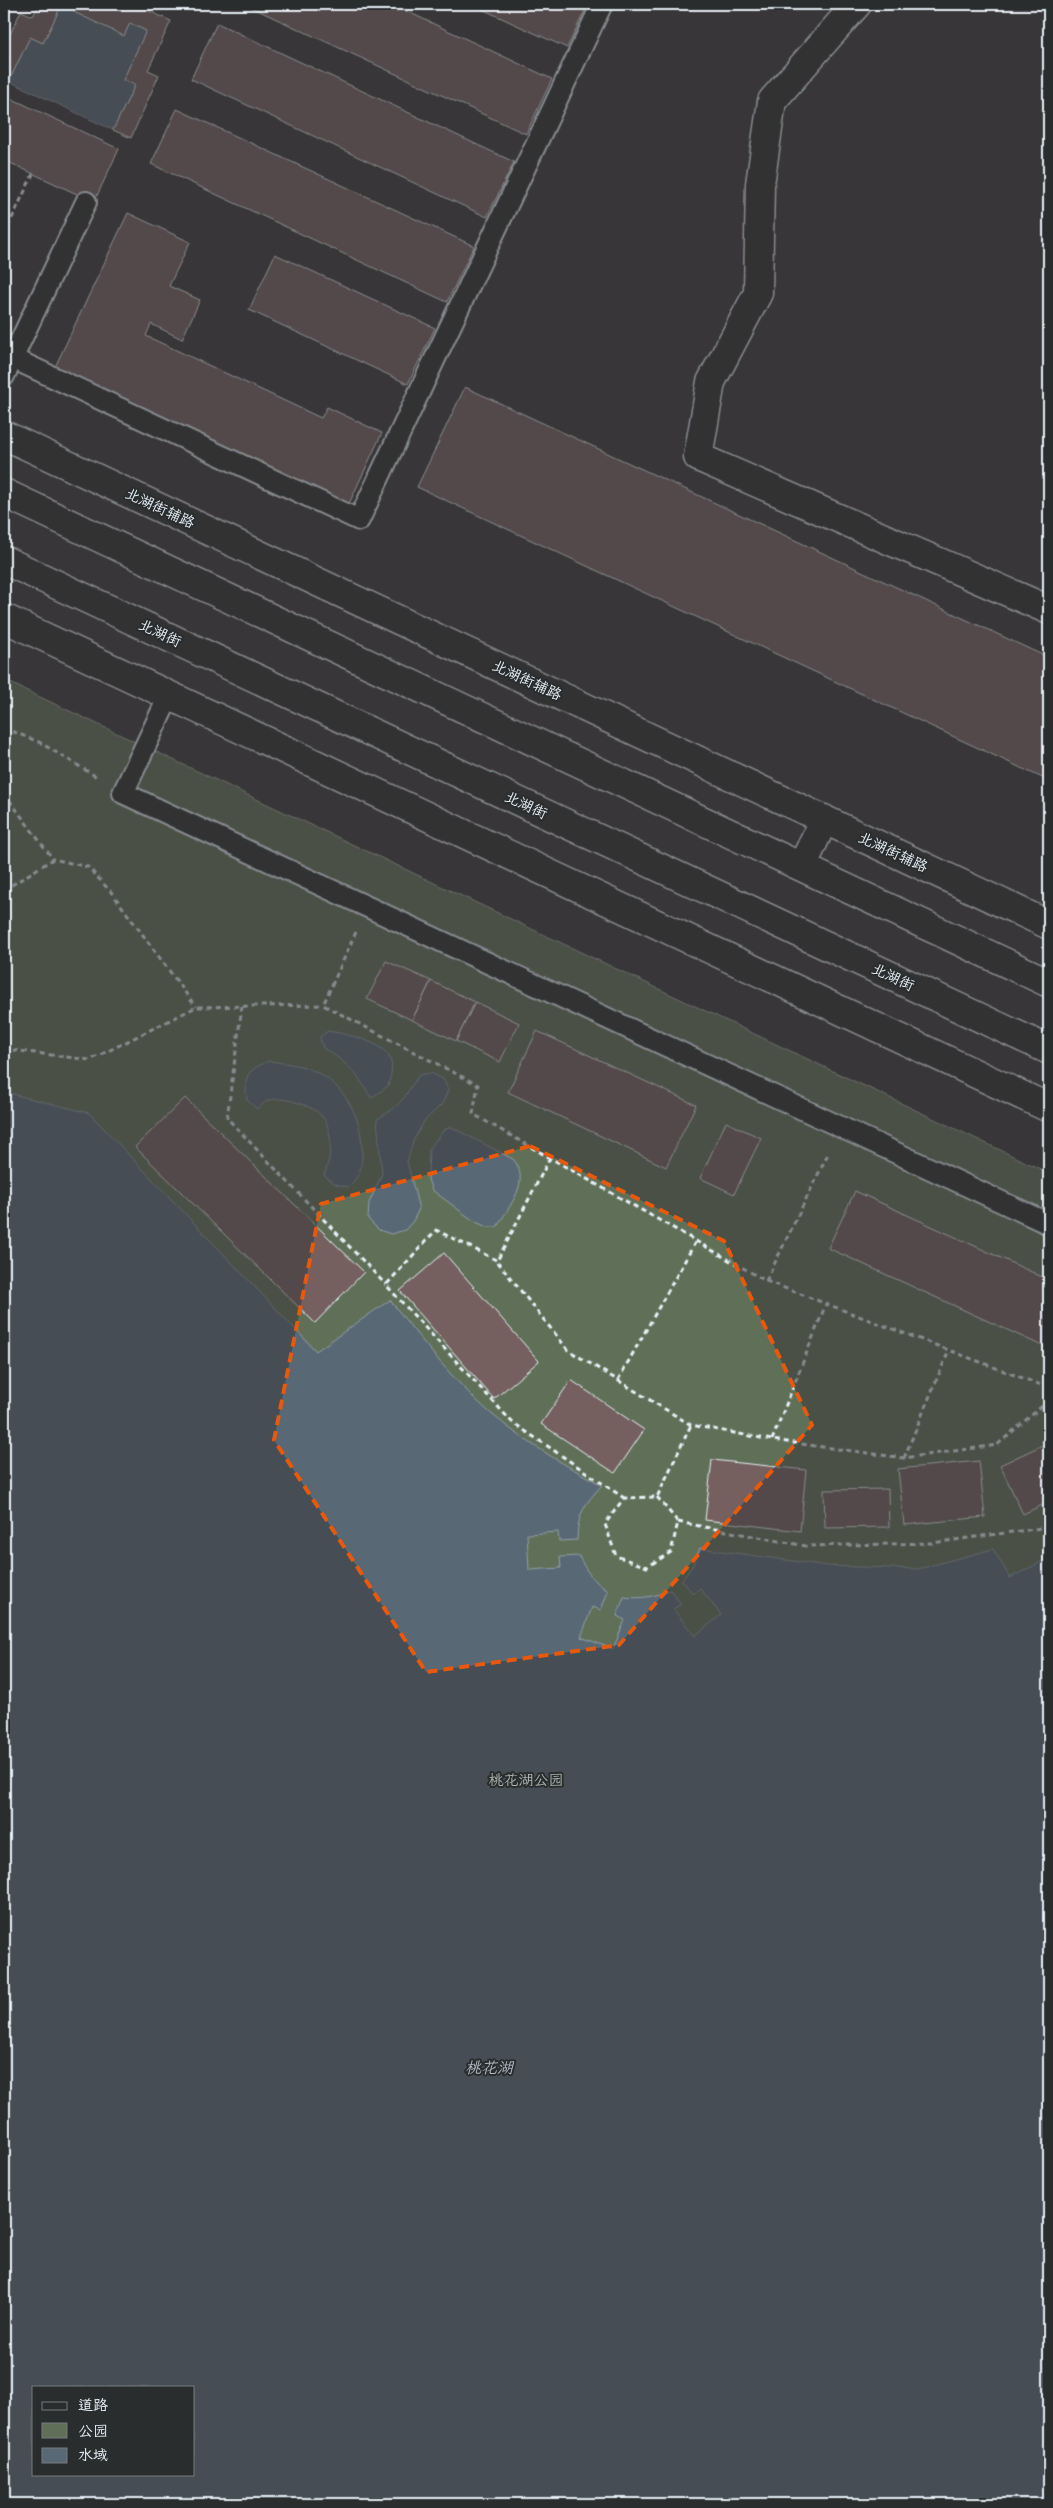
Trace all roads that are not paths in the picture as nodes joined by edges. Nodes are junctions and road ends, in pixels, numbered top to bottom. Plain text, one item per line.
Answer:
1 (602, 4) edge
2 (857, 4) edge
3 (86, 202) dead end
4 (12, 358) junction
5 (4, 376) edge
6 (4, 434) edge
7 (4, 493) edge
8 (4, 560) edge
9 (1049, 610) edge
10 (4, 618) edge
11 (169, 696) junction
12 (824, 819) junction
13 (802, 867) junction
14 (1049, 925) edge
15 (1049, 983) edge
16 (1049, 1050) edge
17 (1049, 1108) edge
18 (1049, 1224) edge

1 - 4 lane
2 - 9 street
3 - 4 lane
4 - 5 lane
6 - 12 street, 北湖街辅路
7 - 13 street
8 - 16 street, 北湖街
10 - 11 street
11 - 17 street
11 - 18 lane
12 - 13 street
12 - 14 street, 北湖街辅路
13 - 15 street

